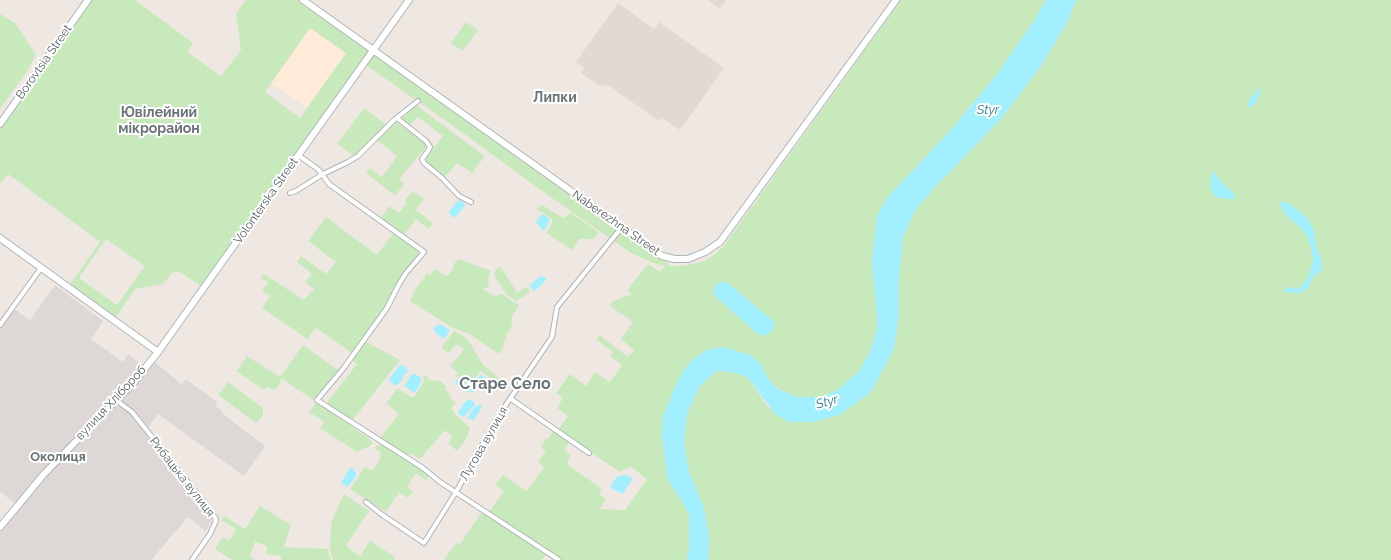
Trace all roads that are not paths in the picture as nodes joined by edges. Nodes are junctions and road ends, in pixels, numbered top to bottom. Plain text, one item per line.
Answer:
1 (88, 0) edge
2 (303, 0) edge
3 (409, 0) edge
4 (896, 0) edge
5 (374, 50) junction
6 (418, 101) dead end
7 (397, 118) junction
8 (0, 124) edge
9 (298, 155) junction
10 (323, 174) junction
11 (290, 193) dead end
12 (471, 202) dead end
13 (622, 227) junction
14 (0, 238) edge
15 (41, 268) junction
16 (0, 325) edge
17 (158, 352) junction
18 (511, 399) junction
19 (116, 400) junction
20 (589, 453) dead end
21 (456, 492) junction
22 (366, 502) dead end
23 (0, 527) edge
24 (192, 560) edge
25 (559, 560) edge

1 - 8 street, Borovtsia Street
2 - 5 street, Naberezhna Street
3 - 5 street, Volonterska Street
4 - 13 street, Naberezhna Street
5 - 9 street, Volonterska Street
5 - 13 street, Naberezhna Street
6 - 7 street
7 - 10 street
7 - 12 street
9 - 10 street
9 - 17 street, Volonterska Street
10 - 11 street
10 - 21 street
13 - 18 street, Лугова вулиця
14 - 15 street
15 - 16 street
15 - 17 street
17 - 19 street, вулиця Хлібороб
18 - 20 street
18 - 21 street, Лугова вулиця
19 - 23 street, вулиця Хлібороб
19 - 24 street, Рибацька вулиця
21 - 22 street, Лугова вулиця
21 - 25 street

